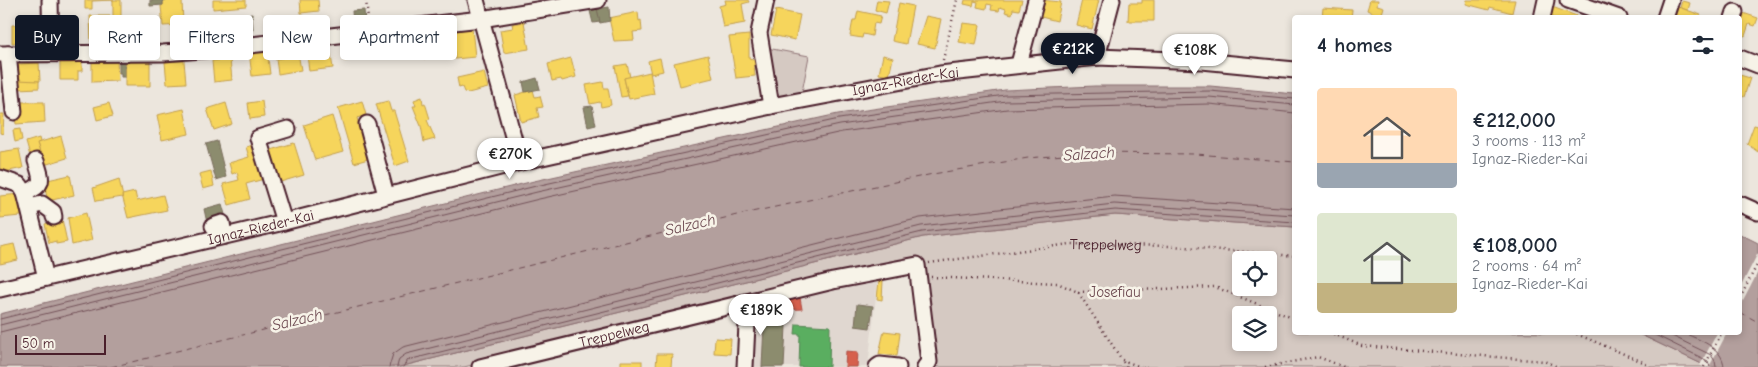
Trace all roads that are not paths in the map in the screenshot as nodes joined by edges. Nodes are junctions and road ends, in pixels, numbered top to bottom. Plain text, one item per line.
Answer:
1 (50, 0) edge
2 (476, 0) edge
3 (596, 0) edge
4 (766, 0) edge
5 (1036, 0) edge
6 (1112, 0) edge
7 (1546, 0) edge
8 (1568, 0) edge
9 (1671, 0) edge
10 (50, 15) edge
11 (1543, 15) edge
12 (1610, 15) edge
13 (1666, 15) edge
14 (481, 19) junction
15 (79, 52) edge
16 (4, 54) edge
17 (1097, 57) junction
18 (1742, 59) edge
19 (1019, 64) junction
20 (1758, 65) edge
21 (1292, 70) edge
22 (771, 106) junction
23 (14, 112) dead end
24 (367, 124) dead end
25 (288, 129) dead end
26 (36, 161) dead end
27 (520, 162) junction
28 (0, 178) edge
29 (386, 195) junction
30 (33, 198) junction
31 (1742, 205) edge
32 (1758, 212) edge
33 (54, 217) dead end
34 (284, 222) junction
35 (46, 278) junction
36 (0, 289) edge
37 (748, 303) junction
38 (480, 367) edge
39 (745, 367) edge
40 (877, 367) edge
41 (898, 367) edge
42 (925, 367) edge

1 - 10 street
2 - 14 street
3 - 14 street
4 - 22 street
5 - 19 street
6 - 17 street
7 - 11 street
8 - 12 street
9 - 13 street
14 - 15 street
14 - 27 street
16 - 23 street
17 - 19 street, Ignaz-Rieder-Kai
17 - 21 street, Ignaz-Rieder-Kai
18 - 20 street
19 - 22 street, Ignaz-Rieder-Kai
22 - 27 street, Ignaz-Rieder-Kai
24 - 29 street
25 - 34 street
26 - 30 street
27 - 29 street, Ignaz-Rieder-Kai
28 - 30 street
29 - 34 street, Ignaz-Rieder-Kai
30 - 33 street
30 - 35 street
31 - 32 street
34 - 35 street, Ignaz-Rieder-Kai
35 - 36 street, Ignaz-Rieder-Kai
37 - 38 street, Treppelweg
37 - 39 street
37 - 42 street, Treppelweg
40 - 41 street

